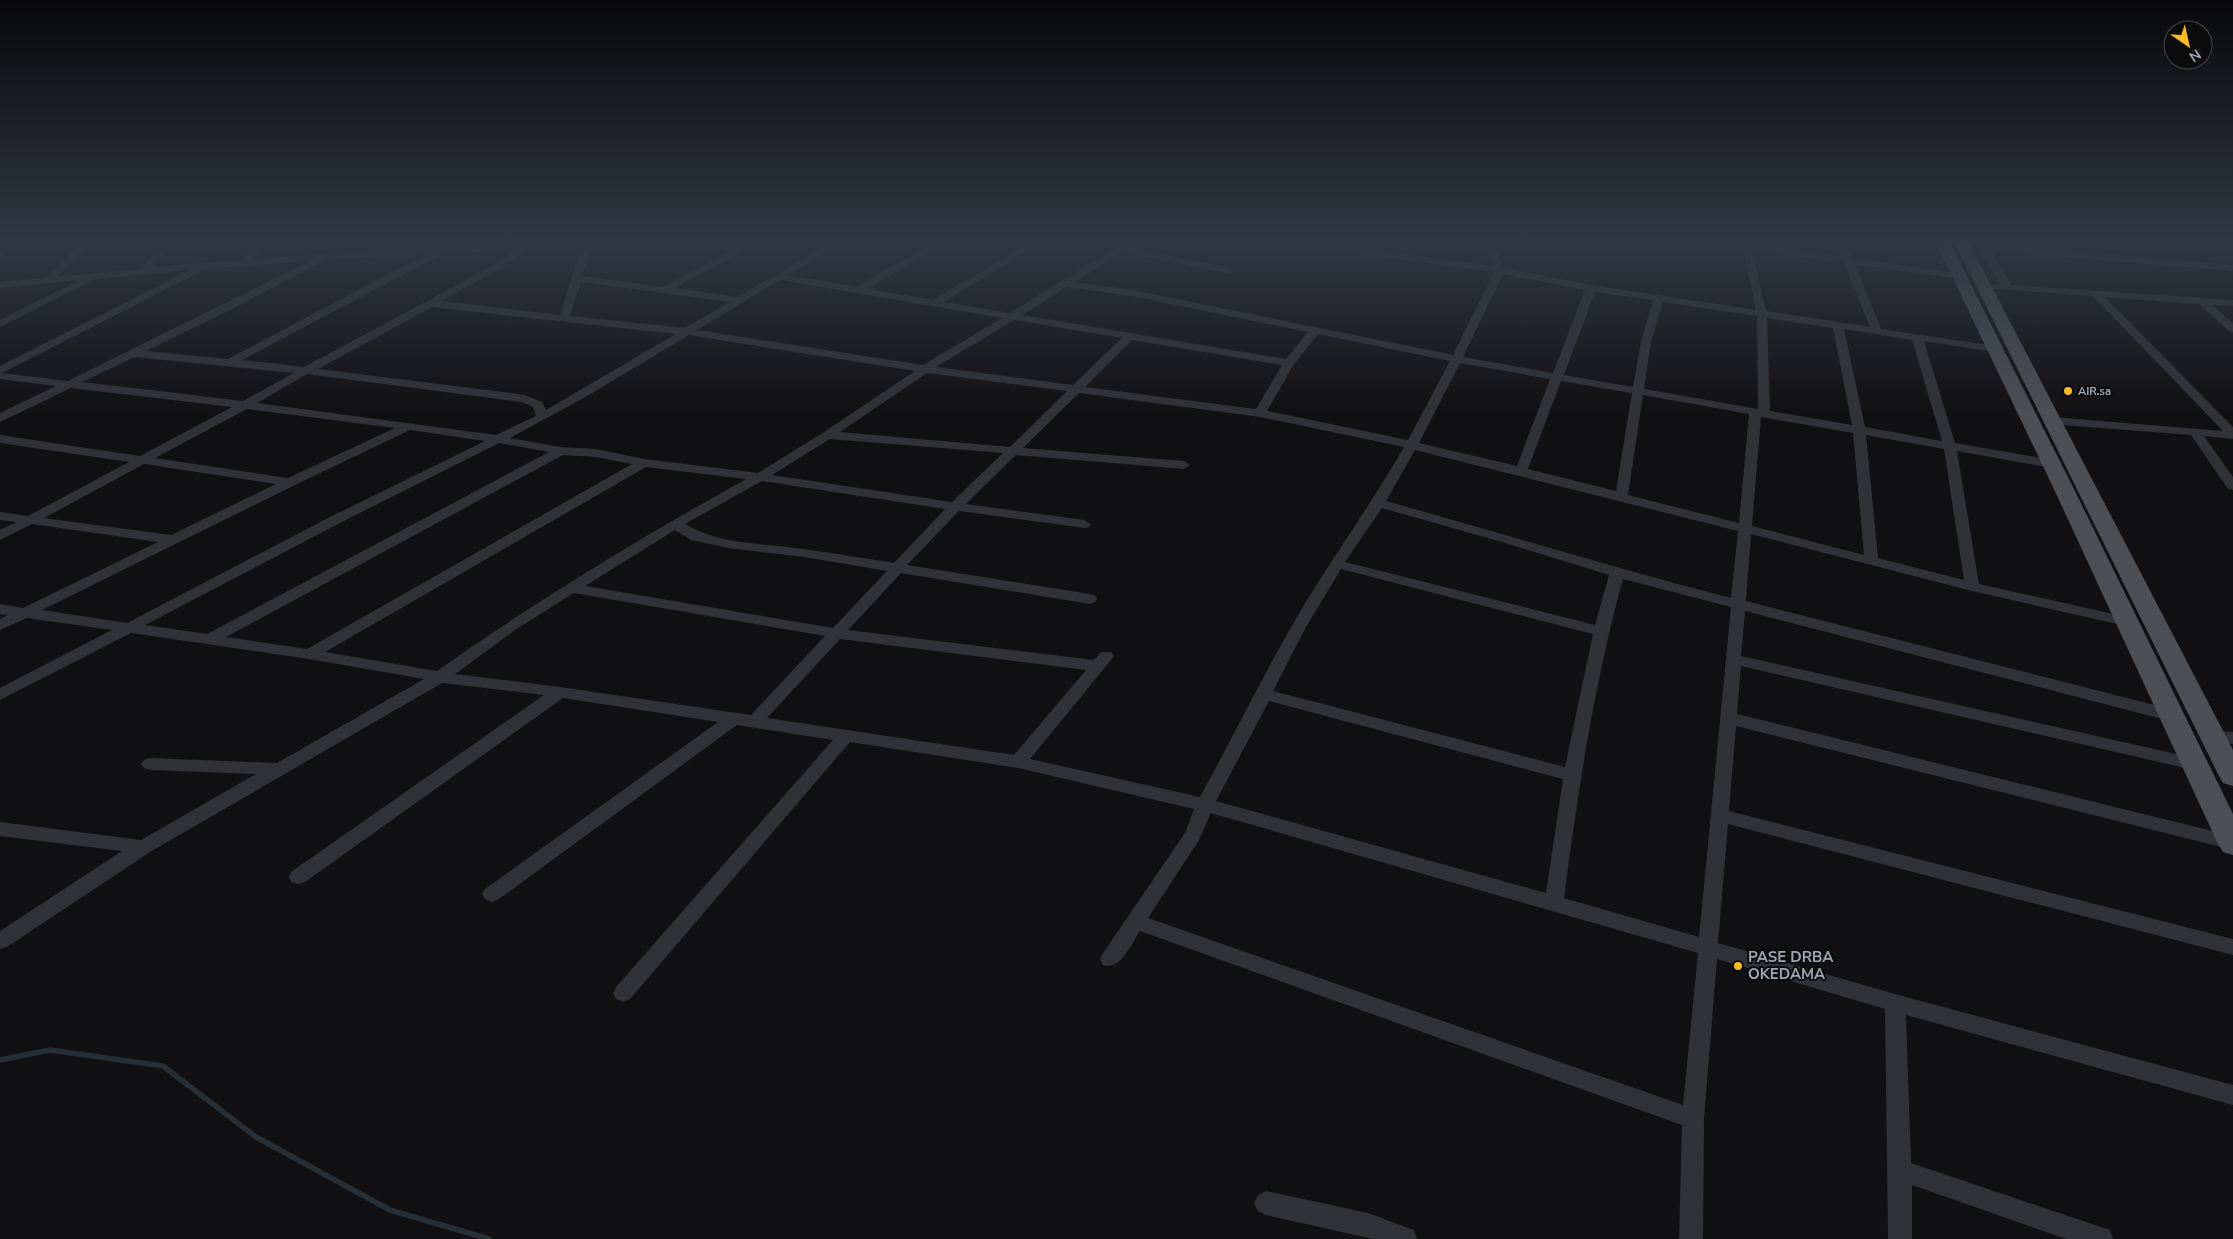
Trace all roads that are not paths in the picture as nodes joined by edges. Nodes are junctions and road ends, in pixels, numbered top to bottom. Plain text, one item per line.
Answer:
1 (45, 301) edge
2 (133, 301) edge
3 (242, 301) edge
4 (341, 301) edge
5 (432, 301) edge
6 (569, 301) edge
7 (739, 301) edge
8 (922, 301) edge
9 (939, 301) edge
10 (1037, 301) edge
11 (1170, 301) edge
12 (1485, 301) edge
13 (1586, 301) edge
14 (1658, 301) edge
15 (1677, 301) edge
16 (1759, 301) edge
17 (1864, 301) edge
18 (1972, 301) edge
19 (1992, 301) edge
20 (2103, 301) edge
21 (2202, 301) edge
22 (2214, 301) edge
23 (2233, 302) edge
24 (428, 303) junction
25 (935, 303) junction
26 (1762, 314) junction
27 (1012, 316) junction
28 (564, 318) junction
29 (3, 322) edge
30 (1838, 326) junction
31 (2233, 330) edge
32 (1315, 331) junction
33 (688, 332) junction
34 (1877, 332) junction
35 (1129, 337) junction
36 (1918, 337) junction
37 (1995, 349) junction
38 (132, 353) junction
39 (1456, 360) junction
40 (231, 362) junction
41 (1289, 363) junction
42 (925, 369) junction
43 (0, 370) edge
44 (305, 371) junction
45 (0, 376) edge
46 (1558, 377) junction
47 (66, 385) junction
48 (1078, 388) junction
49 (1638, 392) junction
50 (243, 406) junction
51 (1260, 413) junction
52 (1760, 413) junction
53 (543, 417) junction
54 (0, 418) edge
55 (2053, 421) junction
56 (408, 427) junction
57 (1859, 430) junction
58 (2195, 433) junction
59 (2233, 434) edge
60 (828, 435) junction
61 (0, 439) edge
62 (496, 439) junction
63 (1412, 445) junction
64 (1950, 446) junction
65 (561, 450) junction
66 (1013, 452) junction
67 (142, 460) junction
68 (644, 463) junction
69 (2052, 464) junction
70 (1184, 465) dead end
71 (1521, 471) junction
72 (760, 477) junction
73 (290, 482) junction
74 (2233, 486) edge
75 (1621, 498) junction
76 (1378, 503) junction
77 (956, 507) junction
78 (0, 516) edge
79 (30, 520) junction
80 (676, 524) junction
81 (1084, 524) dead end
82 (1745, 528) junction
83 (0, 536) edge
84 (176, 540) junction
85 (1871, 560) junction
86 (1337, 564) junction
87 (896, 568) junction
88 (1617, 573) junction
89 (1972, 586) junction
90 (574, 589) junction
91 (1090, 599) dead end
92 (1738, 605) junction
93 (0, 609) edge
94 (27, 612) junction
95 (2126, 621) junction
96 (0, 625) edge
97 (130, 629) junction
98 (1600, 631) junction
99 (835, 633) junction
100 (210, 639) junction
101 (309, 654) junction
102 (1733, 659) junction
103 (440, 677) junction
104 (560, 692) junction
105 (1264, 694) junction
106 (0, 695) edge
107 (2170, 715) junction
108 (1728, 718) junction
109 (733, 719) junction
110 (755, 721) junction
111 (846, 736) junction
112 (2224, 738) edge
113 (1018, 762) junction
114 (150, 764) dead end
115 (2194, 764) junction
116 (280, 769) junction
117 (1572, 775) junction
118 (2233, 776) edge
119 (1205, 804) junction
120 (1720, 815) junction
121 (0, 829) edge
122 (2233, 844) edge
123 (143, 847) junction
124 (298, 877) dead end
125 (492, 894) dead end
126 (1554, 903) junction
127 (1135, 921) junction
128 (0, 941) edge
129 (2233, 947) edge
130 (1708, 948) junction
131 (1110, 959) dead end
132 (623, 993) dead end
133 (1895, 1003) junction
134 (2233, 1095) edge
135 (1693, 1119) junction
136 (1900, 1170) junction
137 (1266, 1203) dead end
138 (1405, 1239) edge
139 (1691, 1239) edge
140 (1900, 1239) edge
141 (2101, 1239) edge

1 - 29 street
2 - 43 street
3 - 38 street
4 - 40 street
5 - 24 street
6 - 28 street
7 - 33 street
8 - 25 street
9 - 25 street
10 - 27 street
11 - 32 street
12 - 39 street
13 - 46 street
14 - 49 street
15 - 26 street
16 - 26 street
17 - 34 street
18 - 37 main road
19 - 55 main road
20 - 59 street
21 - 31 street
22 - 23 street
24 - 28 street
24 - 44 street
25 - 27 street
26 - 30 street
26 - 52 street
27 - 35 street
27 - 42 street
28 - 33 street
30 - 34 street
30 - 57 street
32 - 39 street
32 - 41 street
33 - 42 street
33 - 53 street
34 - 36 street
35 - 41 street
35 - 48 street
36 - 37 street
36 - 64 street
37 - 69 main road
38 - 40 street
38 - 47 street
39 - 46 street
39 - 63 street
40 - 44 street
41 - 51 street
42 - 48 street
42 - 60 street
44 - 50 street
44 - 53 street
45 - 47 street
46 - 49 street
46 - 71 street
47 - 50 street
47 - 54 street
48 - 51 street
48 - 66 street
49 - 52 street
49 - 75 street
50 - 56 street
50 - 67 street
51 - 63 street
52 - 57 street
52 - 82 street
53 - 62 street
55 - 58 street
55 - 112 main road
56 - 62 street
56 - 73 street
57 - 64 street
57 - 85 street
58 - 59 street
58 - 74 street
60 - 66 street
60 - 72 street
61 - 67 street
62 - 65 street
62 - 97 street
63 - 71 street
63 - 76 street
64 - 69 street
64 - 89 street
65 - 68 street
65 - 100 street
66 - 70 street
66 - 77 street
67 - 73 street
67 - 79 street
68 - 72 street
68 - 101 street
69 - 95 main road
71 - 75 street
72 - 77 street
72 - 80 street
73 - 84 street
75 - 82 street
76 - 86 street
76 - 88 street
77 - 81 street
77 - 87 street
78 - 79 street
79 - 83 street
79 - 84 street
80 - 87 street
80 - 90 street
82 - 85 street
82 - 92 street
84 - 94 street
85 - 89 street
86 - 98 street
86 - 105 street
87 - 91 street
87 - 99 street
88 - 92 street
88 - 98 street
89 - 95 street
90 - 99 street
90 - 103 street
92 - 102 street
92 - 107 street
93 - 94 street
94 - 96 street
94 - 97 street
95 - 107 main road
97 - 100 street
97 - 106 street
98 - 117 street
99 - 110 street
99 - 113 street
100 - 101 street
101 - 103 street
102 - 108 street
102 - 115 street
103 - 104 street
103 - 116 street
104 - 109 street
104 - 124 street
105 - 117 street
105 - 119 street
107 - 115 main road
108 - 120 street
108 - 122 street
109 - 110 street
109 - 125 street
110 - 111 street
111 - 113 street
111 - 132 street
112 - 118 main road
113 - 119 street
114 - 116 street
115 - 122 main road
116 - 123 street
117 - 126 street
119 - 126 street
119 - 127 street
120 - 129 street
120 - 130 street
121 - 123 street
123 - 128 street
126 - 130 street
127 - 131 street
127 - 135 street
130 - 133 street
130 - 135 street
133 - 134 street
133 - 136 street
135 - 139 street
136 - 140 street
136 - 141 street
137 - 138 street

